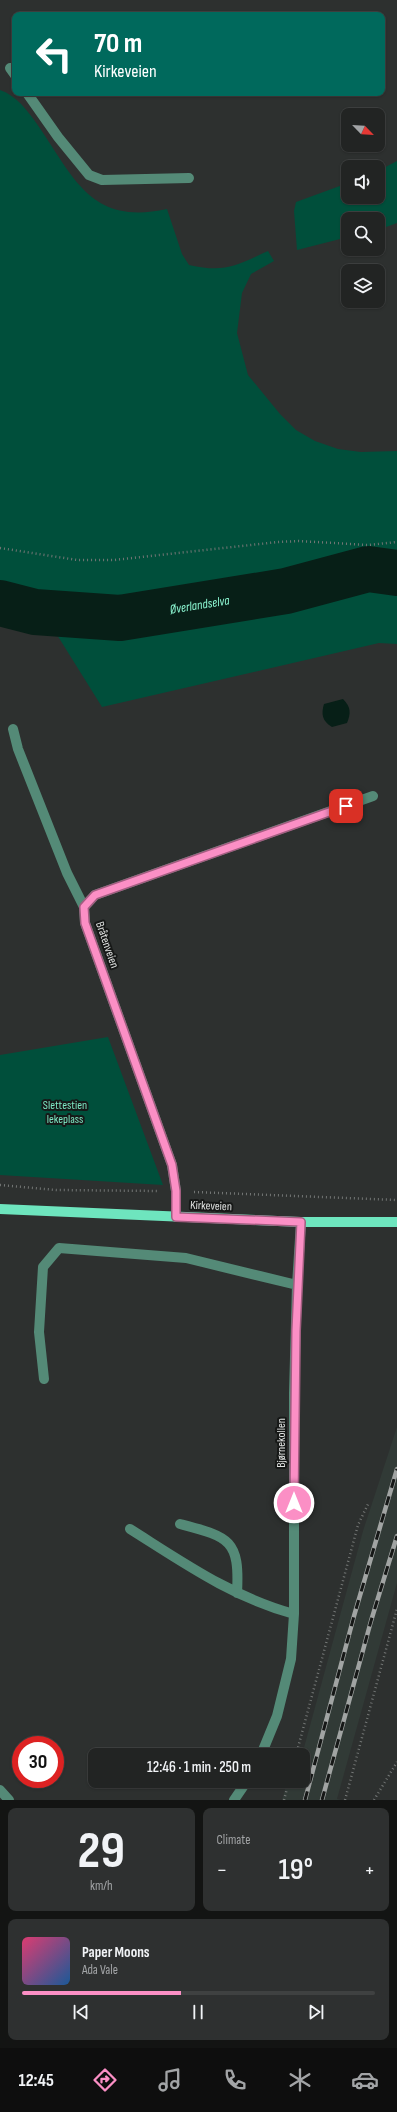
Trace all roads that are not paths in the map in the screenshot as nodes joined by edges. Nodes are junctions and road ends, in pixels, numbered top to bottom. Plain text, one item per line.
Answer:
1 (29, 96) edge
2 (189, 178) dead end
3 (13, 729) dead end
4 (373, 796) dead end
5 (84, 907) junction
6 (0, 1210) edge
7 (176, 1217) junction
8 (301, 1222) junction
9 (397, 1222) edge
10 (297, 1285) junction
11 (44, 1379) dead end
12 (180, 1524) dead end
13 (130, 1529) dead end
14 (237, 1593) junction
15 (294, 1614) junction
16 (264, 1748) edge
17 (242, 1788) edge
18 (0, 1790) edge
19 (9, 1800) edge
20 (234, 1800) edge

1 - 2 street
3 - 5 street, Bråtenveien
4 - 5 street
5 - 7 street, Bråtenveien
6 - 7 main road, Kirkeveien
7 - 8 main road, Kirkeveien
8 - 9 main road, Kirkeveien
8 - 10 street, Bjørnekollen
10 - 11 street
10 - 15 street, Bjørnekollen
12 - 14 street
13 - 14 street
14 - 15 street
15 - 16 street, Bjørnekollen
17 - 20 street
18 - 19 street

